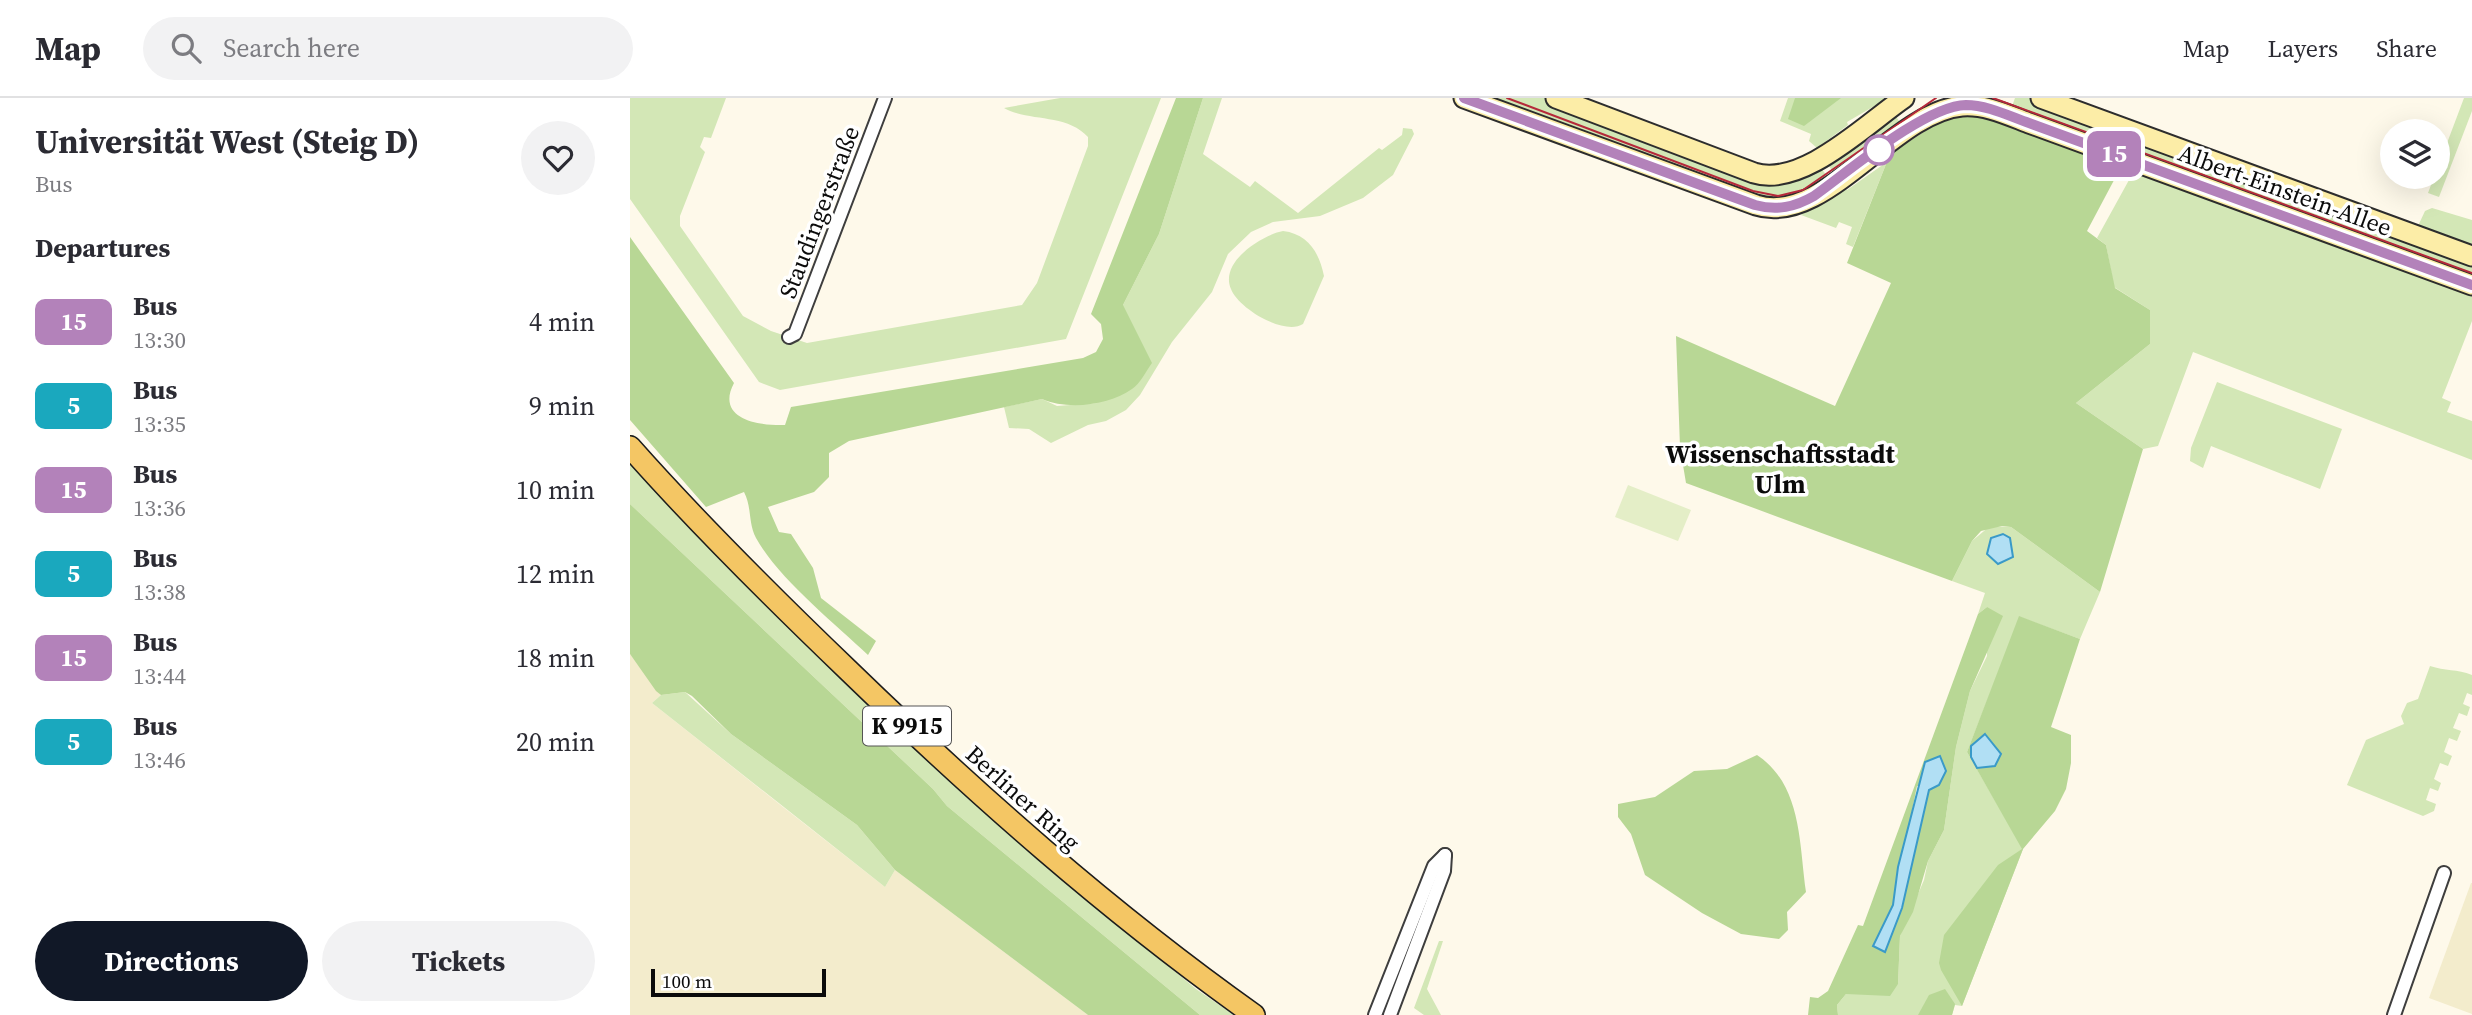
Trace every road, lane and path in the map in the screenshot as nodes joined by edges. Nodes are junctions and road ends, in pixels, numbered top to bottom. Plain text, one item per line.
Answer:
1 (885, 98) edge
2 (1464, 98) edge
3 (1556, 98) edge
4 (1904, 98) edge
5 (2041, 98) edge
6 (2003, 105) edge
7 (2472, 256) edge
8 (2472, 285) edge
9 (789, 337) dead end
10 (630, 447) edge
11 (2444, 873) dead end
12 (1254, 1015) edge
13 (1375, 1015) edge
14 (1390, 1015) edge
15 (2394, 1015) edge

1 - 9 street, Staudingerstraße
2 - 6 street, Albert-Einstein-Allee
3 - 4 street
5 - 7 street, Albert-Einstein-Allee
6 - 8 street, Albert-Einstein-Allee
10 - 12 main road, Berliner Ring / K 9915
11 - 15 street
13 - 14 street

